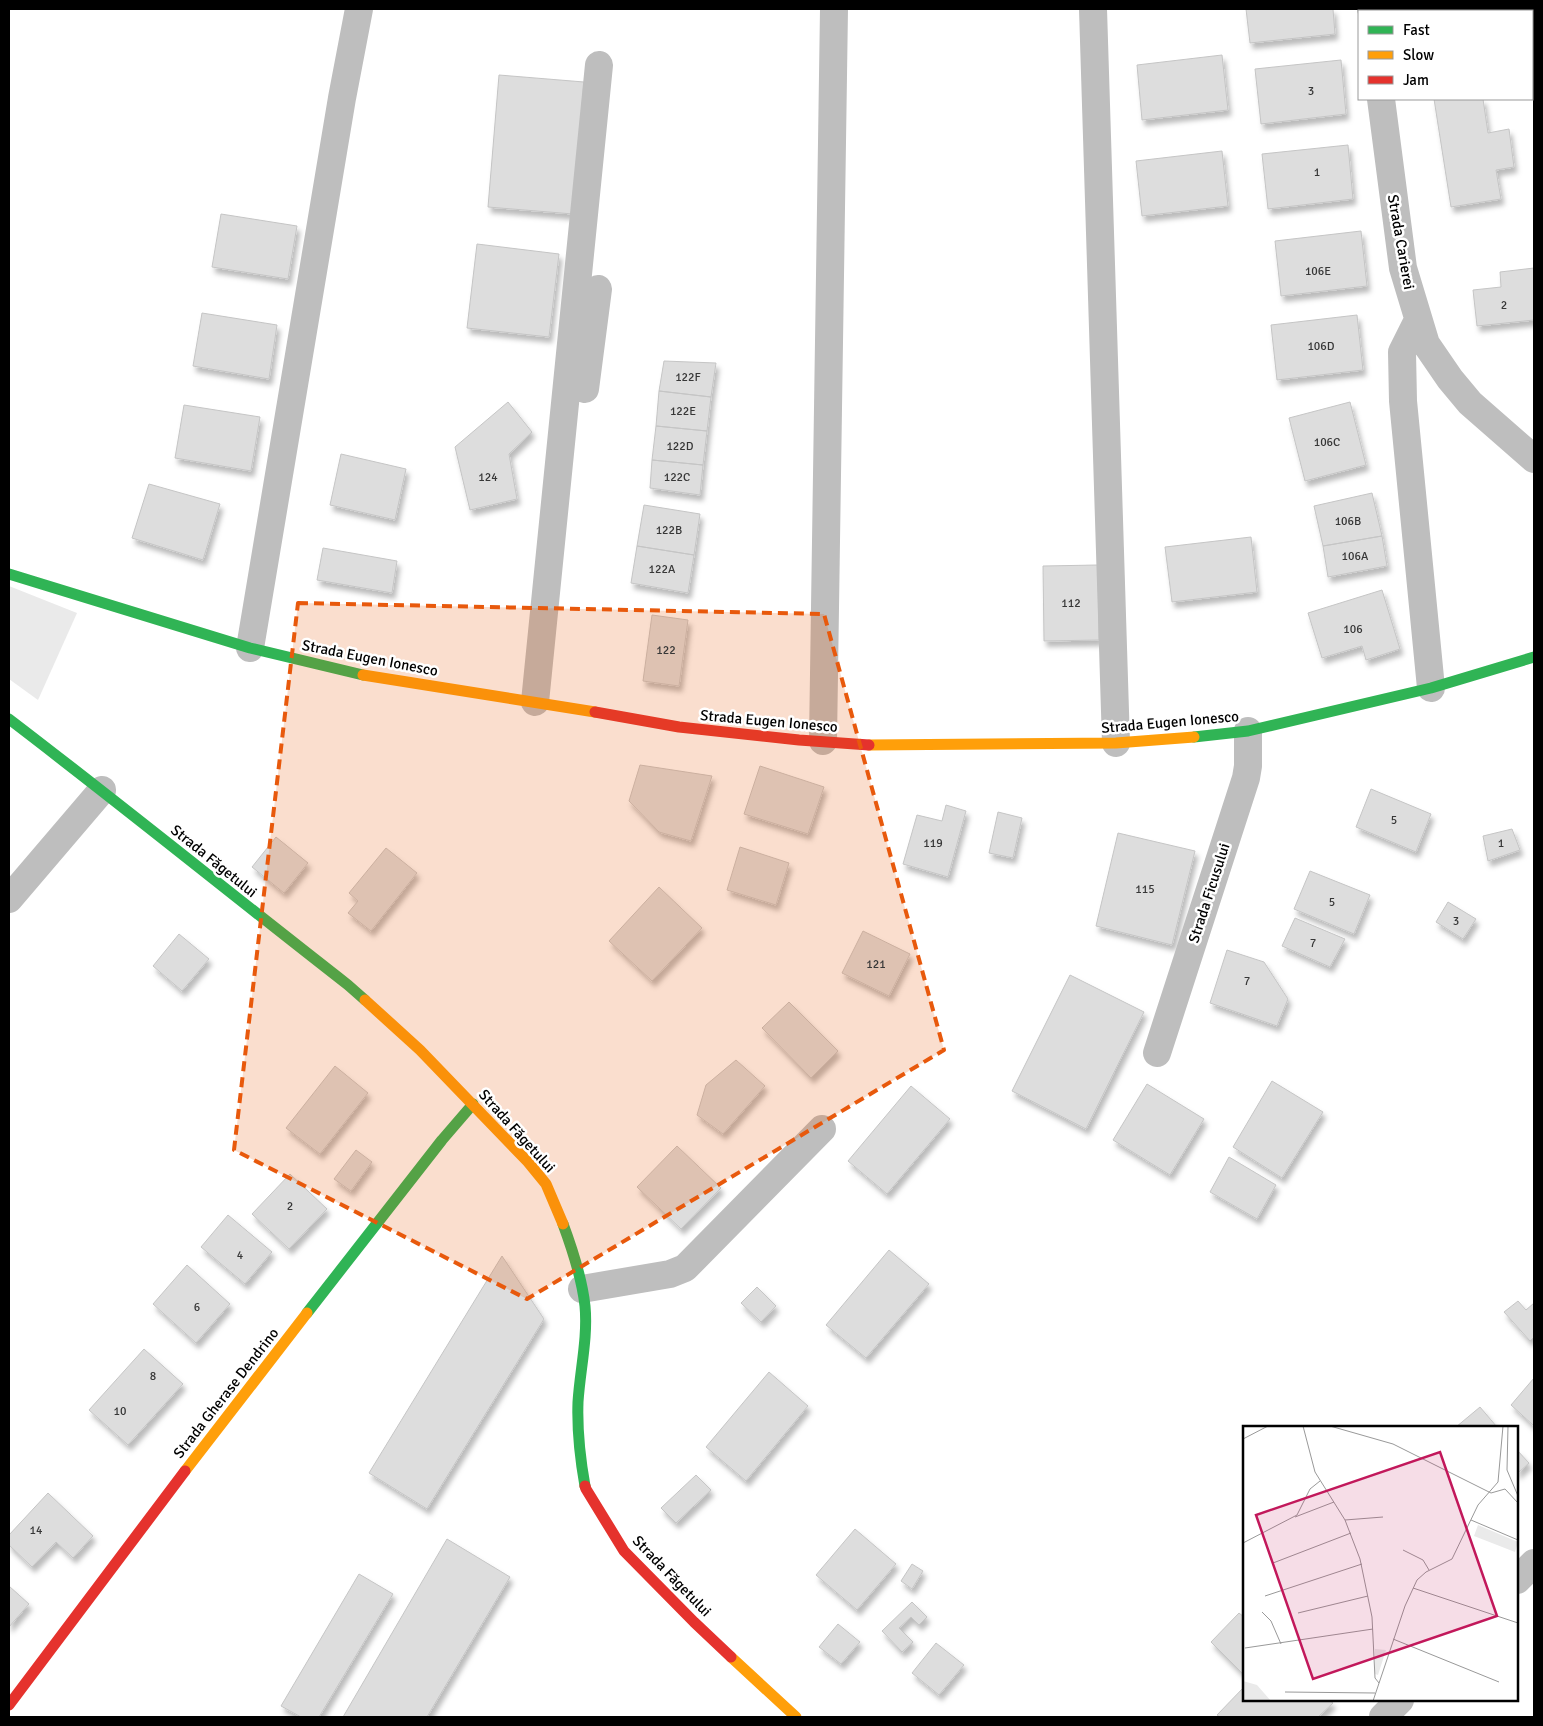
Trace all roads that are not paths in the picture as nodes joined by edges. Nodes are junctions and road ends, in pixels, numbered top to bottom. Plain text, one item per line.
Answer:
1 (359, 9) edge
2 (834, 9) edge
3 (1092, 9) edge
4 (599, 65) dead end
5 (1382, 100) edge
6 (598, 289) dead end
7 (1418, 320) junction
8 (1534, 459) edge
9 (9, 574) edge
10 (250, 648) junction
11 (1534, 657) edge
12 (1431, 688) junction
13 (536, 694) junction
14 (9, 719) edge
15 (1248, 731) junction
16 (823, 741) junction
17 (1116, 743) junction
18 (102, 790) junction
19 (9, 899) edge
20 (1157, 1053) dead end
21 (473, 1104) junction
22 (822, 1129) dead end
23 (582, 1290) junction
24 (1534, 1562) edge
25 (1518, 1579) edge
26 (1399, 1701) edge
27 (9, 1705) edge
28 (796, 1717) edge
29 (1384, 1717) edge

1 - 10 street
2 - 16 street
3 - 17 street
4 - 13 street
5 - 7 street, Strada Carierei
6 - 13 street
7 - 8 street, Strada Carierei
7 - 12 street
9 - 10 street, Strada Eugen Ionesco
10 - 13 street, Strada Eugen Ionesco
11 - 12 street, Strada Eugen Ionesco
12 - 15 street, Strada Eugen Ionesco
13 - 16 street, Strada Eugen Ionesco
14 - 18 street, Strada Făgetului
15 - 17 street, Strada Eugen Ionesco
15 - 20 street, Strada Ficusului
16 - 17 street, Strada Eugen Ionesco
18 - 19 street
18 - 21 street, Strada Făgetului
21 - 23 street, Strada Făgetului
21 - 27 street, Strada Gherase Dendrino
22 - 23 street
23 - 28 street, Strada Făgetului
24 - 25 street
26 - 29 street

